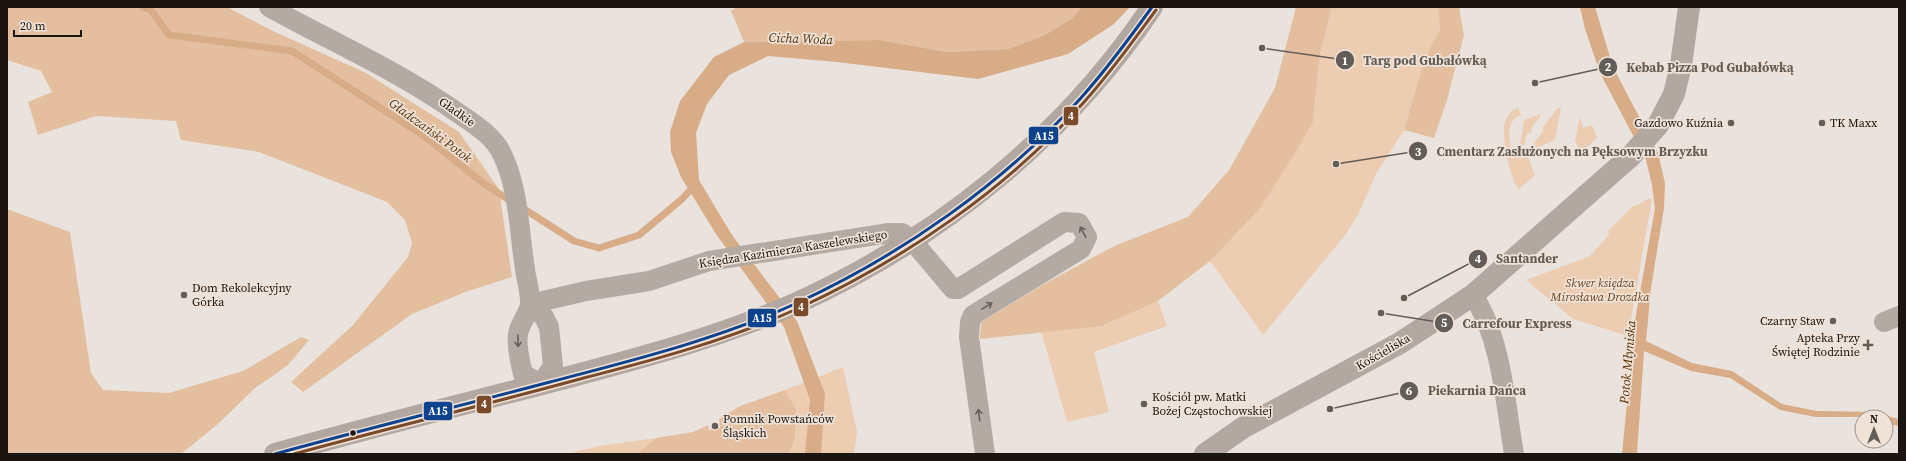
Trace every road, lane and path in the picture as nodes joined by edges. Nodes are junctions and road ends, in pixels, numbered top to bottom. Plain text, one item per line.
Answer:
1 (268, 7) edge
2 (1152, 7) edge
3 (1688, 7) edge
4 (1472, 295) junction
5 (530, 304) junction
6 (541, 384) junction
7 (275, 454) edge
8 (985, 454) edge
9 (1205, 454) edge
10 (1514, 454) edge

1 - 5 street, Gładkie
2 - 6 street
3 - 4 street, Kościeliska
4 - 9 street, Kościeliska
4 - 10 street
5 - 6 street
5 -> 6 street
8 -> 5 street, Księdza Kazimierza Kaszelewskiego
6 - 7 street

